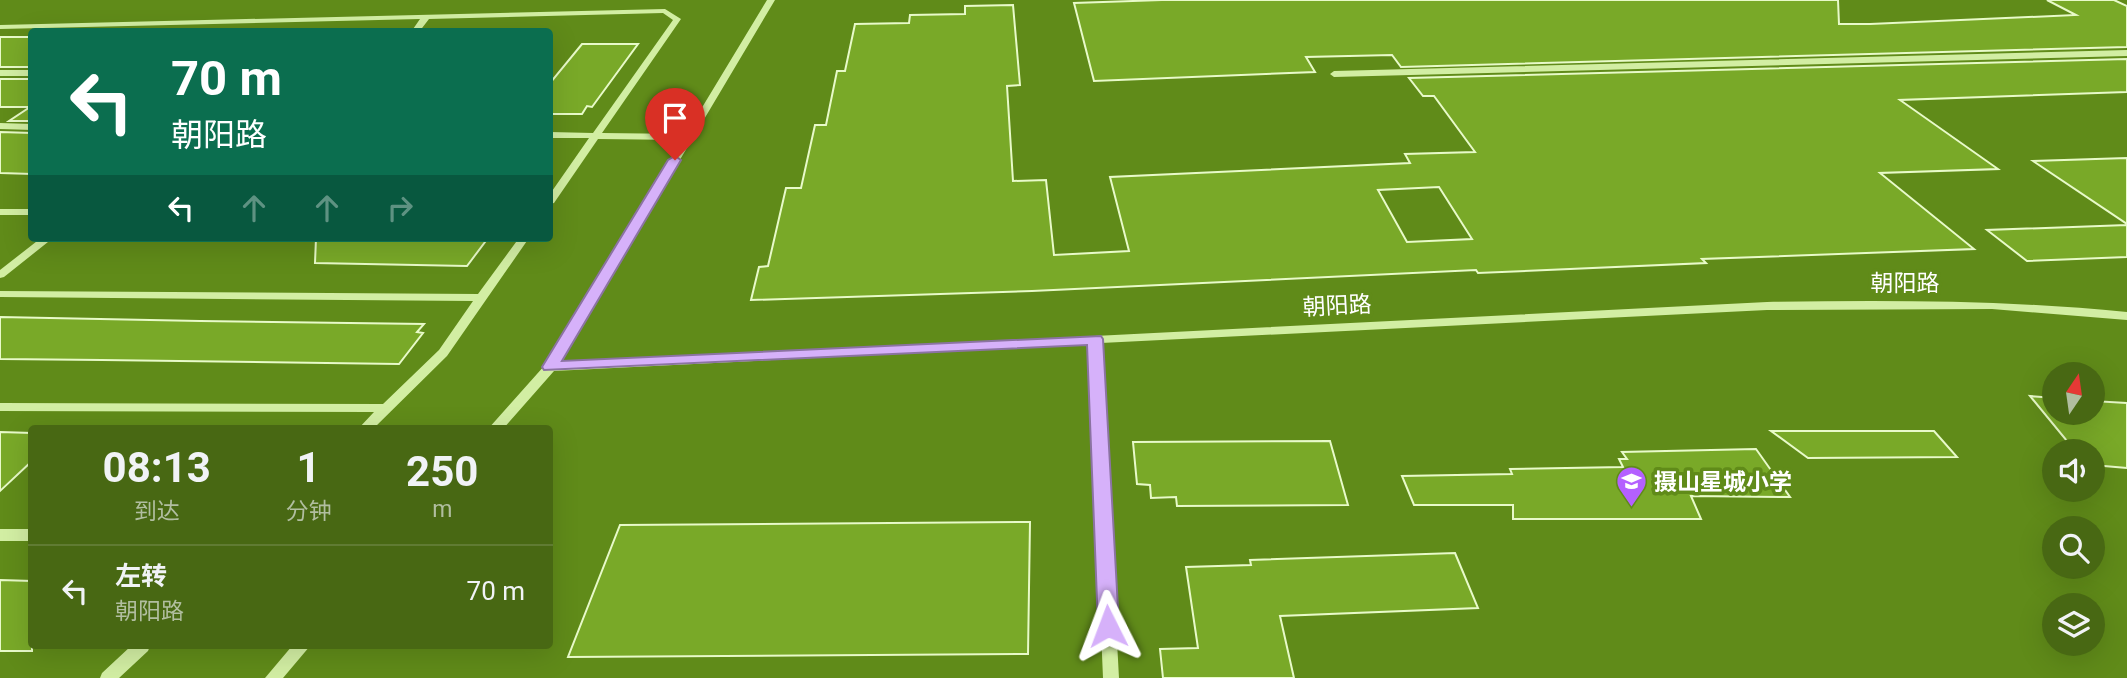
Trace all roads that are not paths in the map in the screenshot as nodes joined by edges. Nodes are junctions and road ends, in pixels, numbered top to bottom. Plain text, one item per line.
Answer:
1 (771, 0) edge
2 (426, 17) junction
3 (0, 27) edge
4 (418, 28) edge
5 (2127, 53) edge
6 (0, 73) edge
7 (28, 73) edge
8 (1334, 74) dead end
9 (0, 126) edge
10 (28, 127) edge
11 (553, 135) edge
12 (596, 135) junction
13 (688, 137) junction
14 (553, 197) edge
15 (0, 212) edge
16 (28, 212) edge
17 (43, 242) edge
18 (521, 242) edge
19 (0, 275) edge
20 (0, 294) edge
21 (482, 298) junction
22 (2127, 316) edge
23 (1095, 339) junction
24 (550, 367) junction
25 (0, 407) edge
26 (386, 408) junction
27 (369, 425) edge
28 (499, 425) edge
29 (0, 535) edge
30 (28, 535) edge
31 (139, 649) edge
32 (299, 649) edge
33 (108, 678) edge
34 (273, 678) edge
35 (1111, 678) edge

1 - 13 street
2 - 3 street
2 - 4 street
2 - 12 street
5 - 8 street
6 - 7 street
9 - 10 street
11 - 12 street
12 - 13 street
12 - 14 street
13 - 24 street
15 - 16 street
17 - 19 street
18 - 21 street
20 - 21 street
21 - 26 street
22 - 23 street, 朝阳路
23 - 24 street, 朝阳路
23 - 35 street
24 - 28 street
25 - 26 street
26 - 27 street
29 - 30 street
31 - 33 street
32 - 34 street

